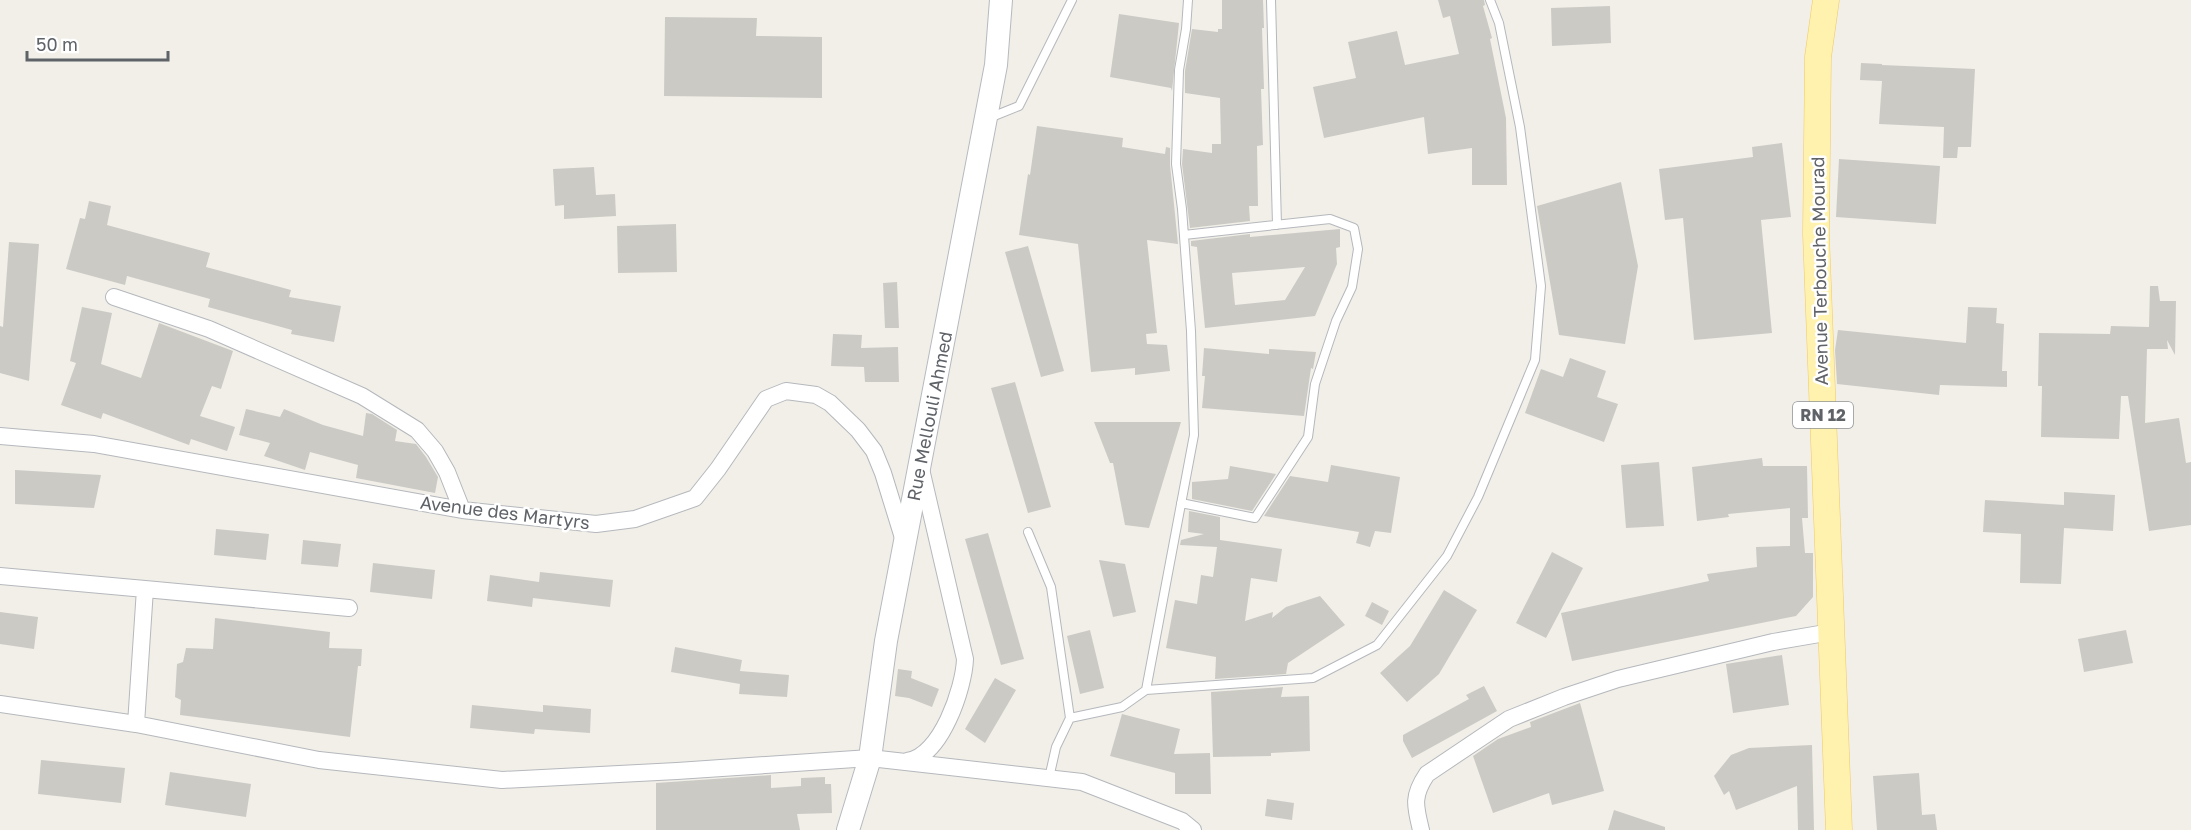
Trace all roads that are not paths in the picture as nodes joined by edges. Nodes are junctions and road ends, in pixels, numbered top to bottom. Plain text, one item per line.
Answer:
1 (1001, 0) edge
2 (1072, 0) edge
3 (1188, 0) edge
4 (1271, 0) edge
5 (1490, 0) edge
6 (1826, 0) edge
7 (985, 120) junction
8 (1277, 225) junction
9 (1184, 235) junction
10 (114, 297) dead end
11 (0, 436) edge
12 (920, 463) junction
13 (1181, 503) junction
14 (462, 510) junction
15 (1028, 532) dead end
16 (905, 543) junction
17 (0, 576) edge
18 (145, 589) junction
19 (349, 608) dead end
20 (1831, 632) junction
21 (1146, 690) junction
22 (0, 704) edge
23 (1070, 718) junction
24 (136, 724) junction
25 (870, 758) junction
26 (906, 761) junction
27 (1049, 778) junction
28 (848, 830) edge
29 (1194, 830) edge
30 (1421, 830) edge
31 (1839, 830) edge

1 - 7 street, Rue Mellouli Ahmed
2 - 7 lane
3 - 9 lane
4 - 8 lane
5 - 21 lane
6 - 20 main road, Avenue Terbouche Mourad / RN 12
7 - 12 street, Rue Mellouli Ahmed
8 - 9 lane
8 - 13 lane
9 - 13 lane
10 - 14 street
11 - 14 street, Avenue des Martyrs
12 - 16 street, Rue Mellouli Ahmed
12 - 26 street
13 - 21 lane
14 - 16 street, Avenue des Martyrs
15 - 23 lane
16 - 25 street, Rue Mellouli Ahmed
17 - 18 street
18 - 19 street
18 - 24 street
20 - 30 street
20 - 31 main road, Avenue Terbouche Mourad / RN 12
21 - 23 lane
22 - 24 street
23 - 27 lane
24 - 25 street
25 - 26 street
25 - 28 street, Rue Mellouli Ahmed
26 - 27 street
27 - 29 street

